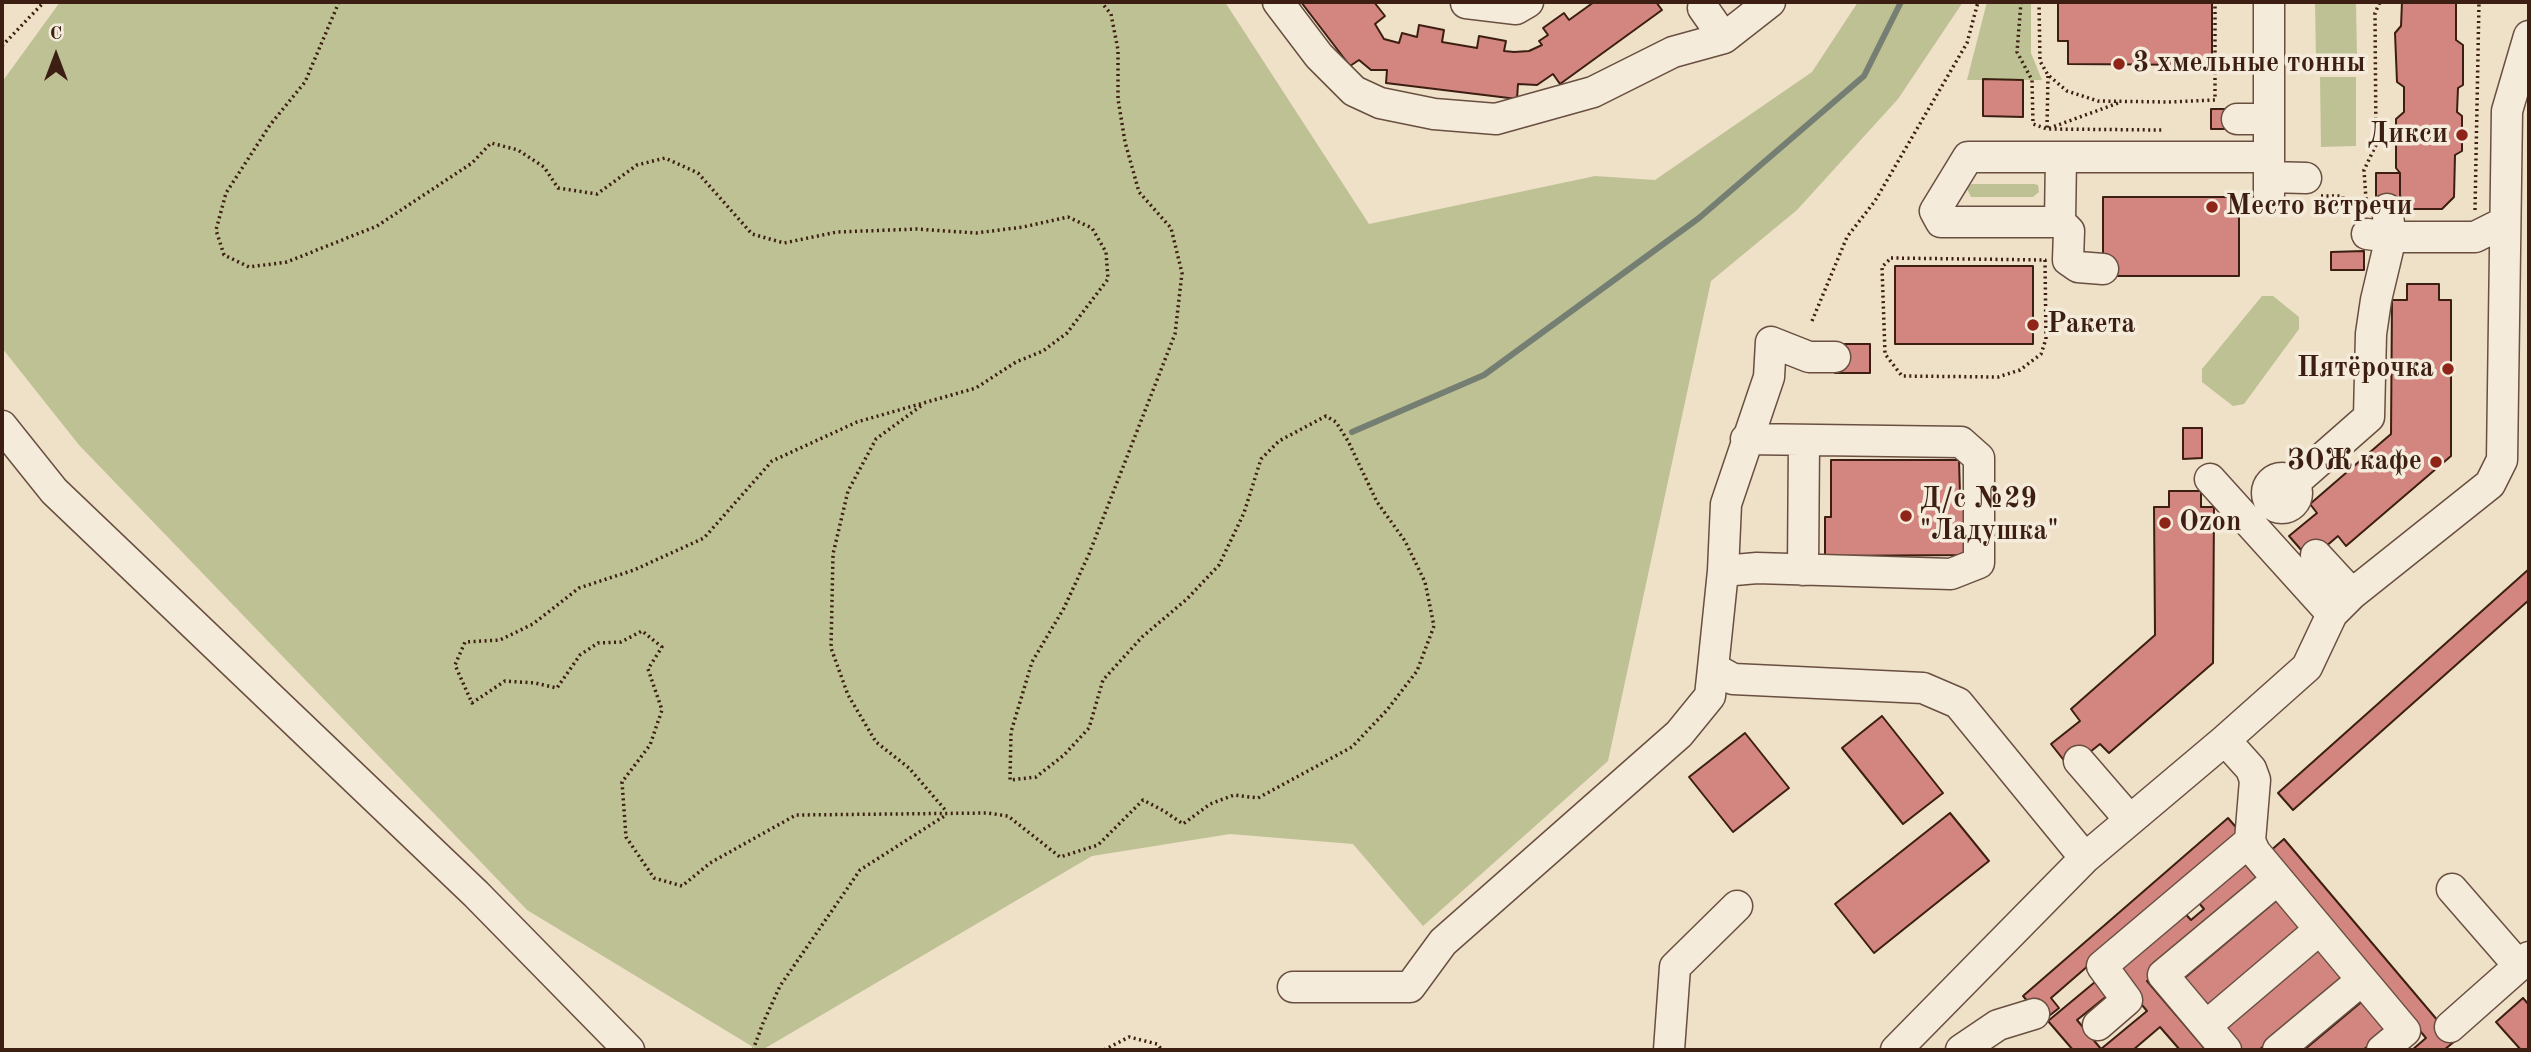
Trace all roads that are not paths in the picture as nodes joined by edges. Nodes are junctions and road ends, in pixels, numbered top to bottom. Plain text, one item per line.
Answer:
1 (1278, 2) edge
2 (1528, 2) edge
3 (1770, 2) edge
4 (2269, 2) edge
5 (1466, 3) edge
6 (1703, 8) dead end
7 (2529, 36) edge
8 (1724, 38) junction
9 (2237, 119) dead end
10 (2268, 120) junction
11 (2061, 157) junction
12 (2269, 176) junction
13 (2312, 187) road end
14 (2517, 189) edge
15 (2060, 222) junction
16 (2505, 222) junction
17 (2103, 269) dead end
18 (2517, 326) edge
19 (1835, 357) dead end
20 (2, 426) edge
21 (1746, 439) junction
22 (1804, 441) junction
23 (2210, 479) dead end
24 (2294, 483) dead end
25 (2316, 555) dead end
26 (1803, 570) junction
27 (1723, 571) junction
28 (2342, 604) junction
29 (1713, 668) junction
30 (2225, 740) junction
31 (2079, 761) dead end
32 (2130, 820) junction
33 (2250, 841) junction
34 (2085, 858) junction
35 (2277, 880) junction
36 (2452, 889) dead end
37 (1737, 906) dead end
38 (2319, 930) junction
39 (2524, 962) edge
40 (2361, 980) junction
41 (1293, 987) dead end
42 (2034, 1014) dead end
43 (2098, 1025) dead end
44 (2206, 1026) junction
45 (2450, 1027) dead end
46 (629, 1050) edge
47 (1669, 1050) edge
48 (1896, 1050) edge
49 (1961, 1050) edge
50 (2226, 1050) edge
51 (2278, 1050) edge
52 (2382, 1050) edge

1 - 8 street
2 - 5 street
3 - 8 street
4 - 10 street
6 - 8 street
7 - 14 street
9 - 10 street
10 - 12 street
11 - 12 street
11 - 15 street
11 - 15 street
12 - 13 street
14 - 16 street
15 - 17 street
16 - 18 street
16 - 24 street
18 - 28 street
19 - 21 street
20 - 46 street
21 - 22 street
21 - 27 street
22 - 26 street
22 - 26 street
23 - 28 street
25 - 28 street
26 - 27 street
27 - 29 street
28 - 30 street
29 - 34 street
29 - 41 street
30 - 32 street
30 - 33 street
31 - 32 street
32 - 34 street
33 - 35 street
33 - 43 street
34 - 48 street
35 - 38 street
35 - 44 street
36 - 39 street
37 - 47 street
38 - 40 street
38 - 44 street
39 - 45 street
40 - 51 street
40 - 52 street
42 - 49 street
44 - 50 street

